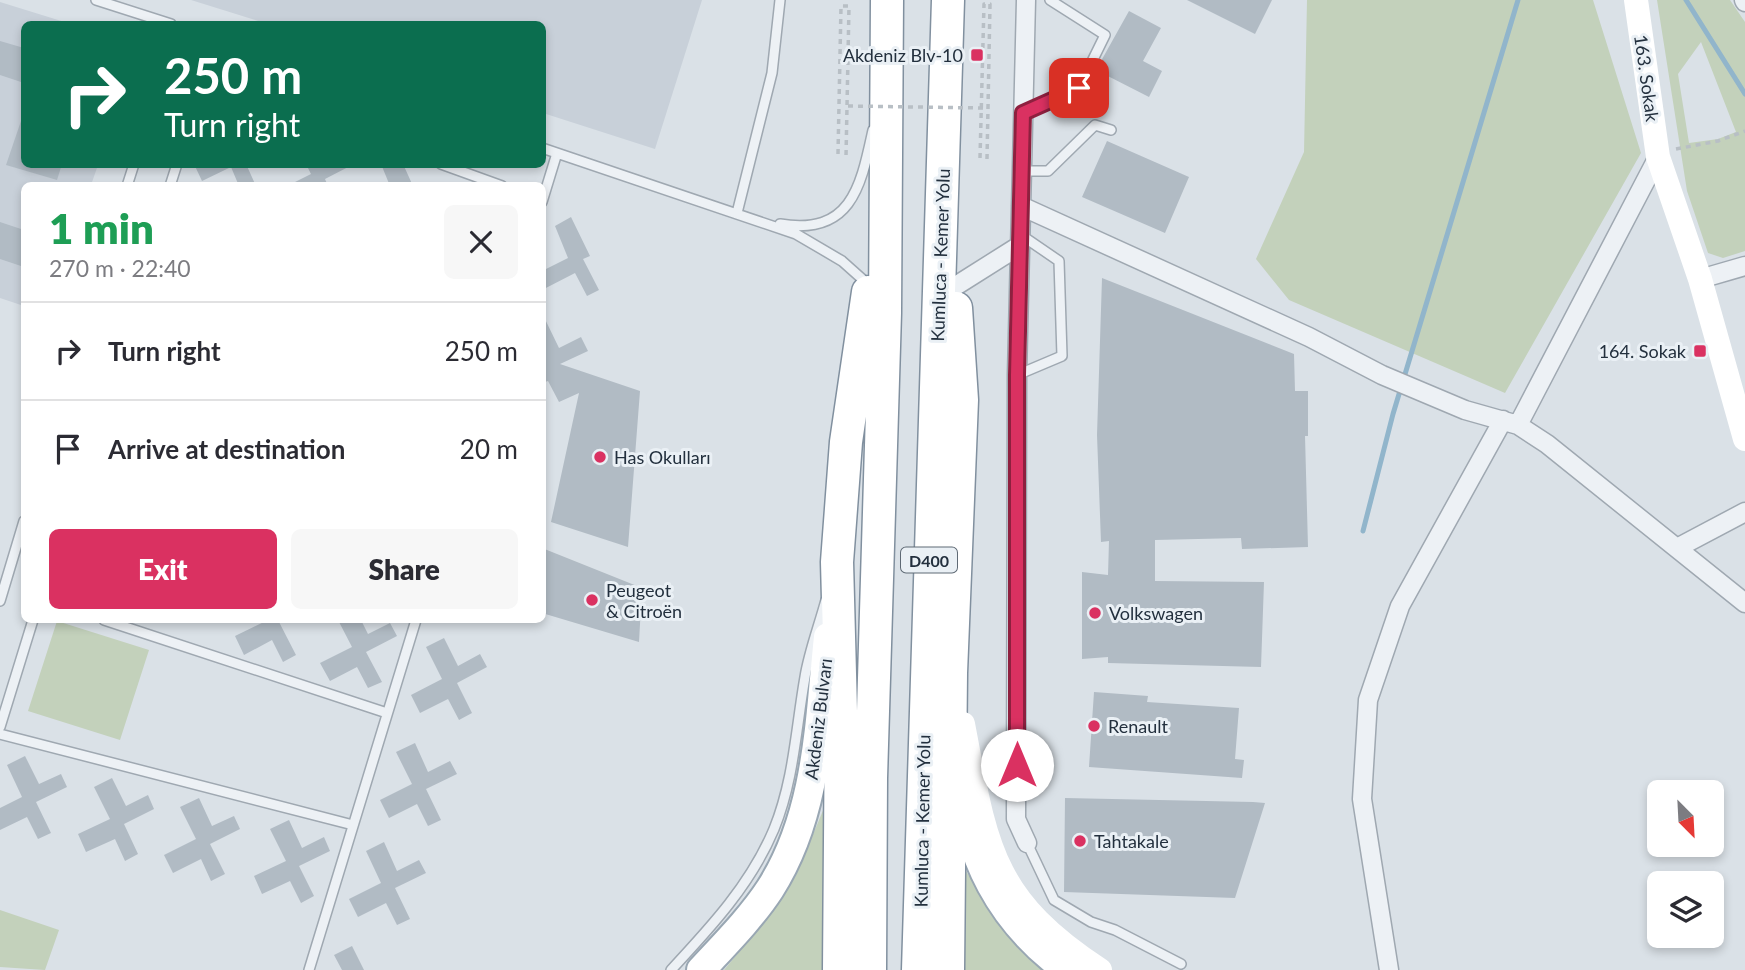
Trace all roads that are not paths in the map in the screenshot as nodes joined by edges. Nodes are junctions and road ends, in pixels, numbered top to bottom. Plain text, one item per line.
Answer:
1 (96, 0) edge
2 (780, 0) edge
3 (887, 0) edge
4 (948, 0) edge
5 (1026, 0) edge
6 (1050, 0) edge
7 (1636, 0) edge
8 (162, 21) edge
9 (886, 61) junction
10 (1023, 113) junction
11 (1111, 130) dead end
12 (546, 149) edge
13 (944, 150) junction
14 (557, 153) junction
15 (1667, 153) junction
16 (453, 168) edge
17 (1023, 171) junction
18 (491, 182) edge
19 (546, 191) edge
20 (1021, 206) junction
21 (737, 213) junction
22 (758, 220) junction
23 (1020, 240) junction
24 (1744, 269) edge
25 (1700, 279) junction
26 (954, 287) junction
27 (877, 296) junction
28 (1017, 375) junction
29 (962, 400) junction
30 (1511, 422) junction
31 (1745, 439) edge
32 (1745, 512) edge
33 (21, 531) edge
34 (1676, 548) junction
35 (837, 562) junction
36 (0, 601) edge
37 (1745, 603) edge
38 (32, 623) edge
39 (113, 623) edge
40 (415, 623) edge
41 (387, 713) junction
42 (963, 724) junction
43 (0, 727) edge
44 (0, 734) edge
45 (353, 825) junction
46 (1027, 843) joint
47 (1181, 964) dead end
48 (309, 970) edge
49 (671, 970) edge
50 (701, 970) edge
51 (839, 970) edge
52 (870, 970) edge
53 (918, 970) edge
54 (948, 970) edge
55 (1067, 970) edge
56 (1100, 970) edge
57 (1389, 970) edge

1 - 8 lane
2 - 21 lane
3 - 9 highway, D400
4 - 13 highway, D400
5 - 10 street
6 - 10 lane
7 - 15 street, 163. Sokak
9 - 22 lane
9 - 27 highway, D400
10 - 17 street
11 - 17 lane
12 - 14 lane
13 - 26 highway, Kumluca - Kemer Yolu / D400
13 - 53 highway, Kumluca - Kemer Yolu / D400
14 - 19 lane
14 - 21 lane
15 - 25 street
15 - 30 street
16 - 18 lane
17 - 20 street
20 - 23 street
20 - 30 street
21 - 22 lane
22 - 27 lane
23 - 26 street
23 - 28 street
23 - 28 lane
24 - 25 street
25 - 31 street
26 - 29 highway, Kumluca - Kemer Yolu / D400
27 - 35 highway, D400
27 - 52 highway, D400
28 - 46 street
29 - 42 main road
29 - 54 highway, Kumluca - Kemer Yolu / D400
30 - 34 street
30 - 57 street
32 - 34 street
33 - 36 lane
34 - 37 street
35 - 49 lane
35 - 50 main road, Akdeniz Bulvarı
35 - 51 highway, D400
38 - 43 lane
39 - 41 lane
40 - 41 lane
41 - 45 lane
42 - 55 main road
42 - 56 street
44 - 45 lane
45 - 48 lane
46 - 47 lane

